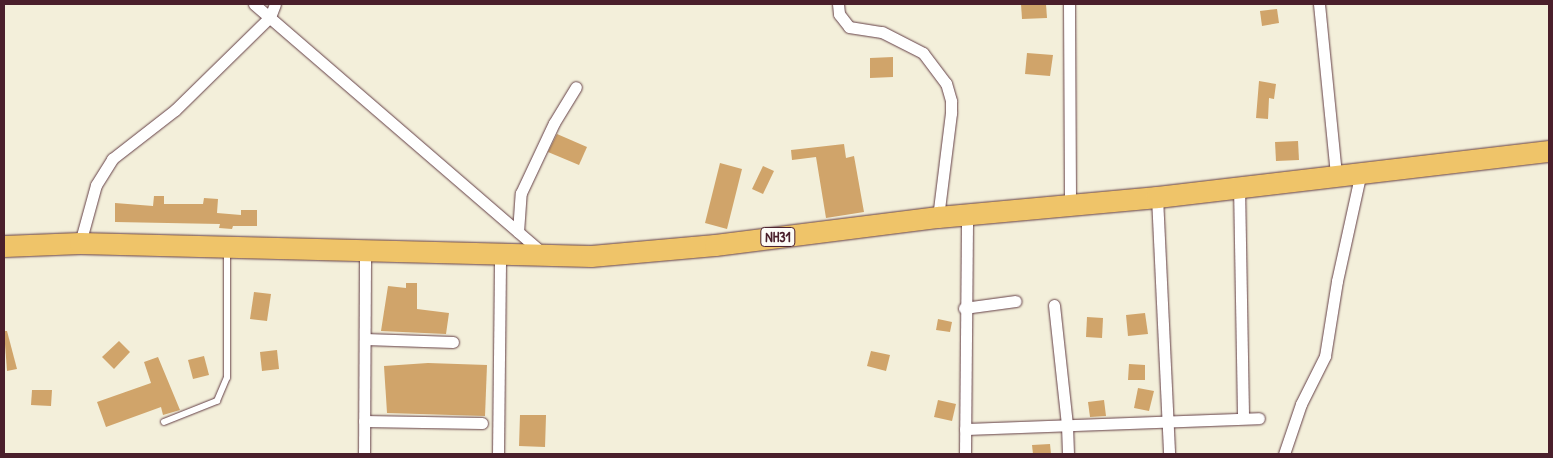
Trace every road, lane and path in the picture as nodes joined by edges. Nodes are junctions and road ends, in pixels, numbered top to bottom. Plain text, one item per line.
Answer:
1 (254, 4) edge
2 (275, 4) edge
3 (838, 4) edge
4 (1069, 4) edge
5 (1319, 4) edge
6 (270, 17) junction
7 (576, 87) dead end
8 (1549, 151) edge
9 (1361, 172) junction
10 (1336, 174) junction
11 (1239, 185) junction
12 (1157, 197) junction
13 (1070, 206) junction
14 (968, 214) junction
15 (938, 216) junction
16 (518, 232) junction
17 (80, 243) junction
18 (4, 246) edge
19 (227, 247) junction
20 (366, 250) junction
21 (500, 255) junction
22 (544, 255) junction
23 (1016, 301) dead end
24 (1054, 305) dead end
25 (964, 308) junction
26 (365, 338) junction
27 (453, 342) dead end
28 (1243, 417) junction
29 (1259, 418) dead end
30 (364, 421) junction
31 (1166, 421) junction
32 (164, 422) dead end
33 (482, 424) dead end
34 (1068, 425) junction
35 (965, 429) junction
36 (364, 454) edge
37 (498, 454) edge
38 (965, 454) edge
39 (1068, 454) edge
40 (1169, 454) edge
41 (1284, 454) edge

1 - 6 street
2 - 6 street
3 - 15 street
4 - 13 street
5 - 10 street
6 - 16 street
6 - 17 street
7 - 16 street
8 - 9 highway, NH31
9 - 10 highway, NH31
9 - 41 street
10 - 11 highway, NH31
11 - 12 highway, NH31
11 - 28 street
12 - 13 highway, NH31
12 - 31 street
13 - 14 highway, NH31
14 - 15 highway, NH31
14 - 25 street
15 - 22 highway, NH31
16 - 22 street
17 - 18 highway, NH31
17 - 19 highway, NH31
19 - 20 highway, NH31
19 - 32 lane
20 - 21 highway, NH31
20 - 26 street
21 - 22 highway, NH31
21 - 37 street
23 - 25 street
24 - 34 street
25 - 35 street
26 - 27 street
26 - 30 street
28 - 29 street
28 - 31 street
30 - 33 street
30 - 36 street
31 - 34 street
31 - 40 street
34 - 35 street
34 - 39 street
35 - 38 street

